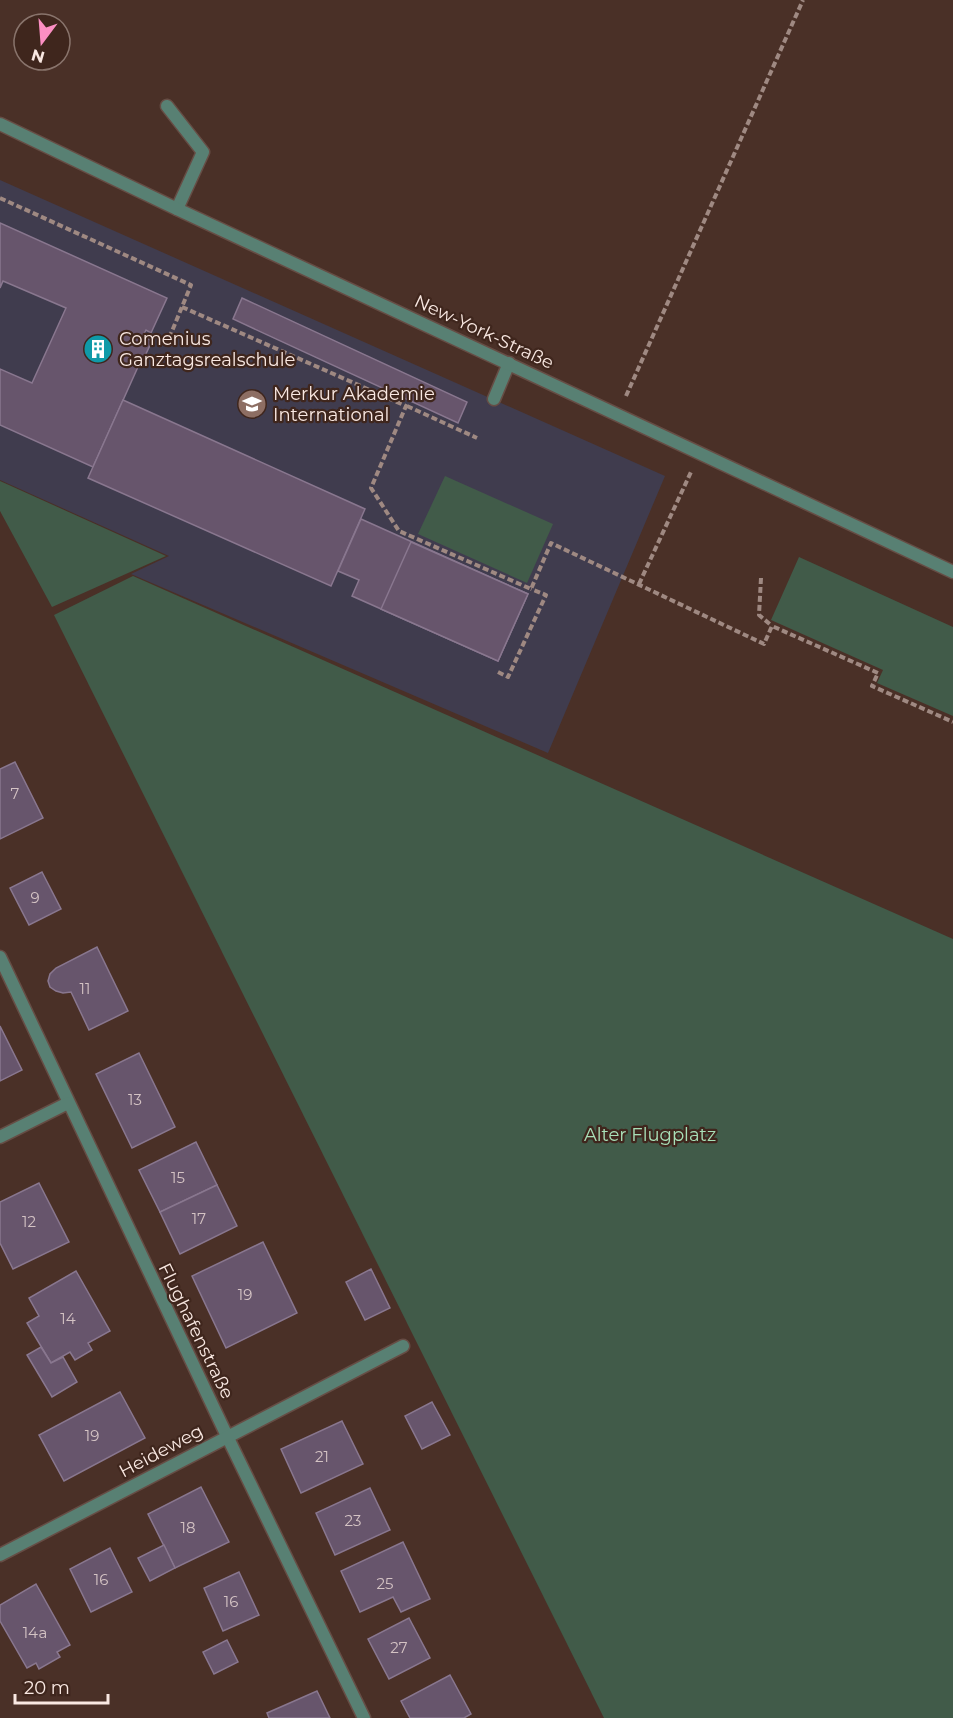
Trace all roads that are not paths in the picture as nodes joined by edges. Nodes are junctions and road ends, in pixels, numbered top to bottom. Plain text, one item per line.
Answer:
1 (166, 106) dead end
2 (0, 124) edge
3 (177, 209) junction
4 (509, 363) junction
5 (494, 399) dead end
6 (953, 572) edge
7 (0, 957) edge
8 (68, 1104) junction
9 (0, 1137) edge
10 (403, 1346) dead end
11 (227, 1436) junction
12 (0, 1555) edge
13 (364, 1718) edge

1 - 3 street
2 - 3 street, New-York-Straße
3 - 4 street, New-York-Straße
4 - 5 street
4 - 6 street, New-York-Straße
7 - 8 street, Flughafenstraße
8 - 9 street
8 - 11 street, Flughafenstraße
10 - 11 street, Heideweg
11 - 12 street, Heideweg
11 - 13 street, Flughafenstraße

